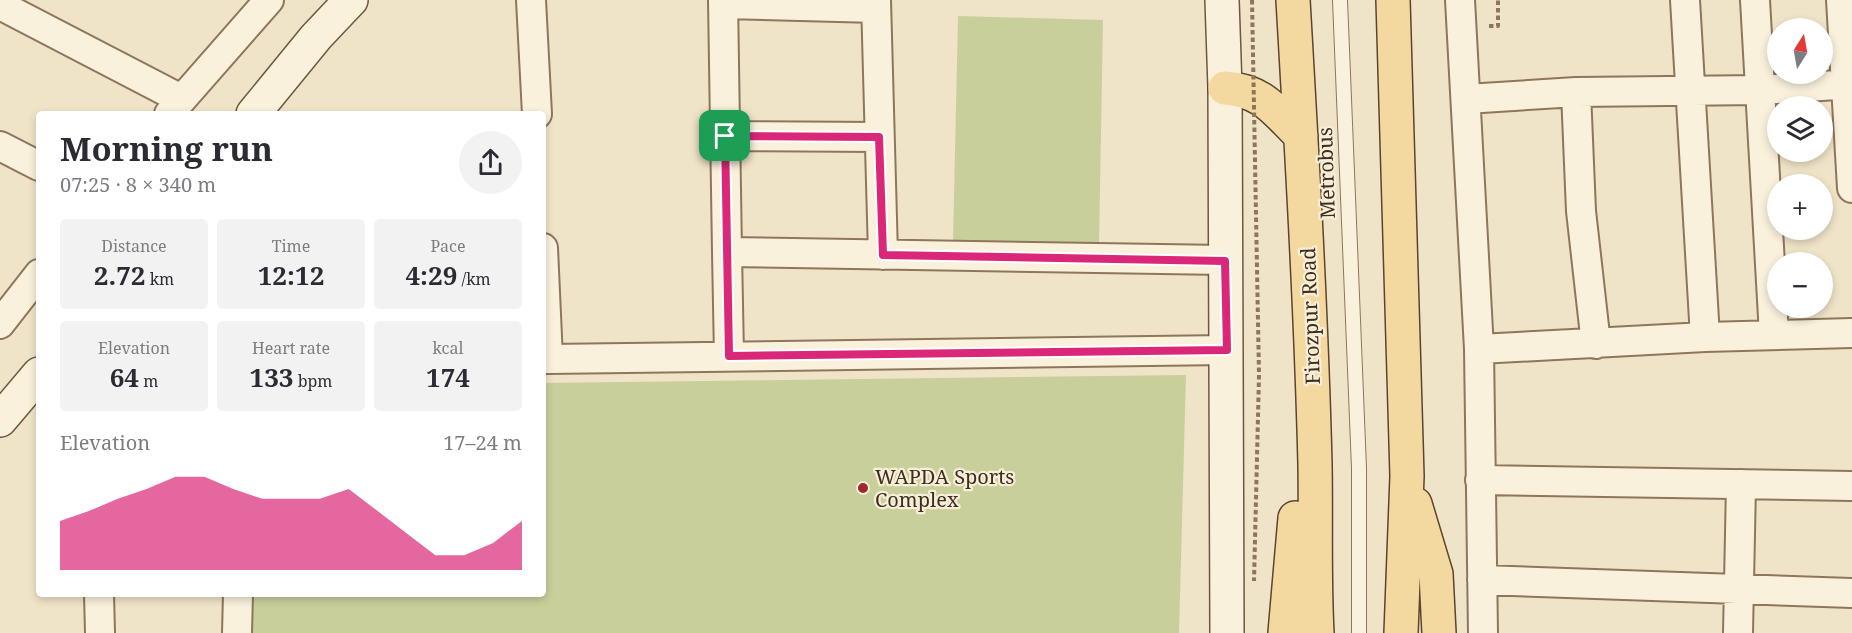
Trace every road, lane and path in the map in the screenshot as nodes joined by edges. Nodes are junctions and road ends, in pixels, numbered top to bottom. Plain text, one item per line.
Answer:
1 (351, 0) edge
2 (531, 0) edge
3 (1222, 0) edge
4 (1252, 0) edge
5 (1293, 0) edge
6 (1340, 0) edge
7 (1393, 0) edge
8 (1460, 0) edge
9 (1498, 0) edge
10 (1685, 0) edge
11 (1755, 0) edge
12 (1841, 0) edge
13 (723, 2) edge
14 (257, 3) edge
15 (876, 4) edge
16 (0, 5) edge
17 (1498, 26) dead end
18 (1849, 84) edge
19 (1225, 88) junction
20 (1761, 90) junction
21 (1576, 92) junction
22 (1691, 92) junction
23 (1466, 99) junction
24 (175, 107) edge
25 (255, 111) edge
26 (537, 111) edge
27 (725, 136) junction
28 (1301, 136) junction
29 (879, 137) junction
30 (0, 146) edge
31 (36, 164) edge
32 (1852, 188) edge
33 (727, 252) junction
34 (883, 255) junction
35 (1225, 261) junction
36 (36, 278) edge
37 (0, 324) edge
38 (1852, 333) edge
39 (1774, 335) junction
40 (1705, 337) junction
41 (1596, 344) junction
42 (1479, 349) junction
43 (1227, 350) junction
44 (729, 356) junction
45 (546, 359) edge
46 (36, 378) edge
47 (0, 420) edge
48 (1315, 467) junction
49 (1407, 476) junction
50 (1480, 480) junction
51 (1741, 484) junction
52 (1852, 486) edge
53 (1482, 580) junction
54 (1254, 581) dead end
55 (1740, 589) junction
56 (1852, 593) edge
57 (99, 597) edge
58 (238, 597) edge
59 (100, 633) edge
60 (237, 633) edge
61 (1227, 633) edge
62 (1285, 633) edge
63 (1317, 633) edge
64 (1359, 633) edge
65 (1401, 633) edge
66 (1439, 633) edge
67 (1483, 633) edge
68 (1738, 633) edge

1 - 25 street
2 - 26 street
3 - 19 street
4 - 54 path, bridge
5 - 28 main road, Firozpur Road
6 - 64 lane, Metrobus
7 - 49 main road
8 - 23 street
9 - 17 path
10 - 22 street
11 - 20 street
12 - 18 street
13 - 15 street
13 - 27 street
14 - 24 street
15 - 29 street
16 - 24 street
18 - 20 street
18 - 32 street
19 - 28 main road
19 - 35 street
20 - 22 street
20 - 39 street
21 - 22 street
21 - 23 street
21 - 41 street
22 - 40 street
23 - 42 street
27 - 29 street
27 - 33 street
28 - 48 main road, Firozpur Road
29 - 34 street
30 - 31 street
33 - 34 street
33 - 44 street
34 - 35 street
35 - 43 street
36 - 37 street
38 - 39 street
39 - 40 street
40 - 41 street
41 - 42 street
42 - 50 street
43 - 44 street
43 - 61 street
44 - 45 street
46 - 47 street
48 - 62 main road
48 - 63 main road, Firozpur Road
49 - 65 main road
49 - 66 main road
50 - 51 street
50 - 53 street
51 - 52 street
51 - 55 street
53 - 55 street
53 - 67 street
55 - 56 street
55 - 68 street
57 - 59 street
58 - 60 street

